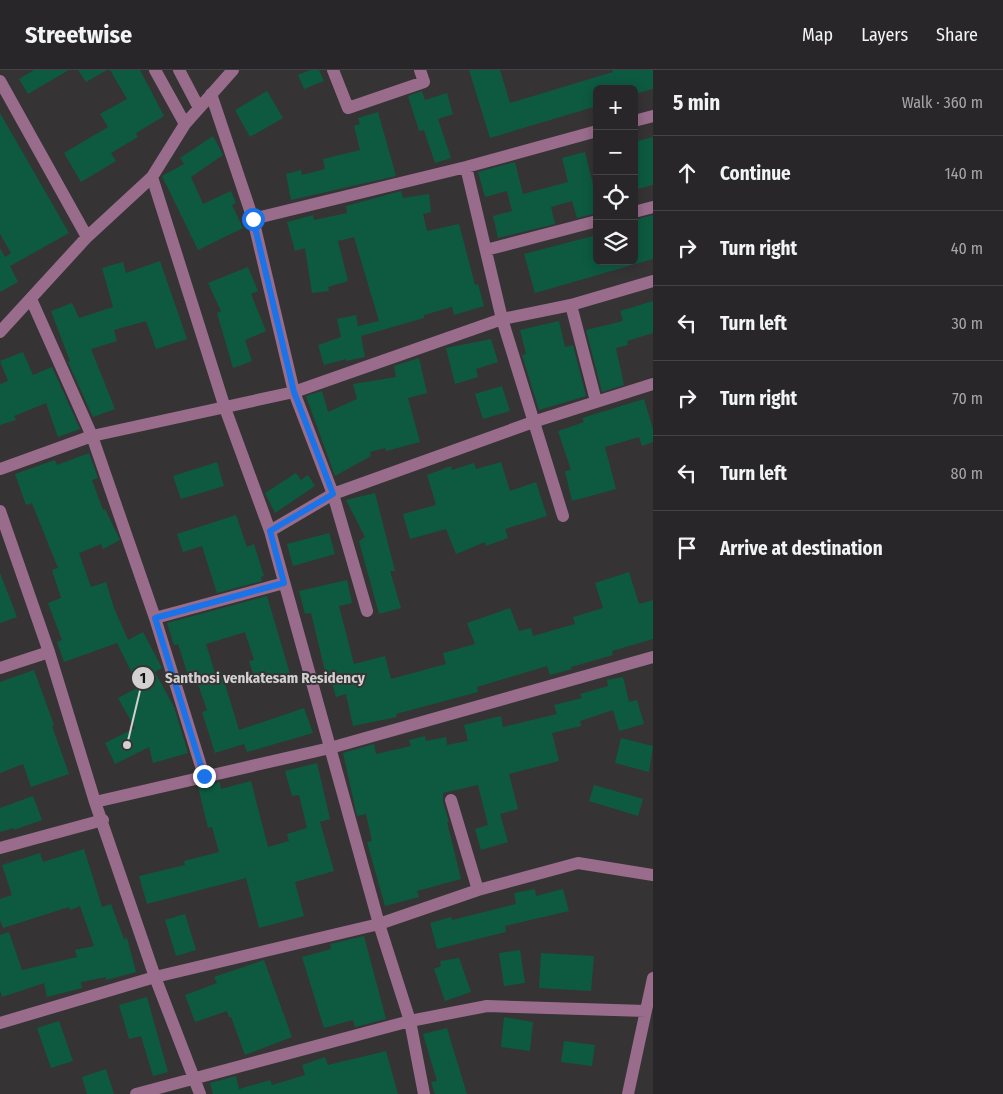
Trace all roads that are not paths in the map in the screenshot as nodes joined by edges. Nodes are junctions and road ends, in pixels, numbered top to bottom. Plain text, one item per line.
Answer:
1 (155, 70) edge
2 (179, 70) edge
3 (233, 70) edge
4 (333, 70) edge
5 (420, 70) edge
6 (0, 81) edge
7 (211, 94) junction
8 (199, 108) junction
9 (653, 116) edge
10 (638, 120) edge
11 (185, 124) junction
12 (593, 132) edge
13 (466, 167) junction
14 (152, 177) junction
15 (653, 207) edge
16 (638, 211) edge
17 (253, 219) junction
18 (593, 222) edge
19 (87, 238) junction
20 (486, 250) junction
21 (653, 281) edge
22 (31, 299) junction
23 (572, 305) junction
24 (502, 319) junction
25 (0, 332) edge
26 (653, 384) edge
27 (294, 392) junction
28 (596, 401) junction
29 (225, 408) junction
30 (533, 422) junction
31 (92, 436) junction
32 (0, 469) edge
33 (333, 494) junction
34 (0, 511) edge
35 (563, 516) dead end
36 (270, 531) junction
37 (284, 583) junction
38 (367, 611) dead end
39 (155, 618) junction
40 (49, 652) junction
41 (653, 657) edge
42 (0, 668) edge
43 (330, 748) junction
44 (204, 776) junction
45 (451, 800) dead end
46 (95, 802) junction
47 (103, 820) junction
48 (0, 848) edge
49 (653, 875) edge
50 (478, 890) junction
51 (379, 924) junction
52 (155, 977) junction
53 (653, 978) edge
54 (646, 1011) junction
55 (410, 1021) junction
56 (0, 1023) edge
57 (195, 1079) junction
58 (136, 1094) edge
59 (200, 1094) edge
60 (424, 1094) edge
61 (628, 1094) edge

1 - 11 street
2 - 8 street
3 - 7 street
4 - 5 street
6 - 19 street
7 - 8 street
7 - 17 street
8 - 11 street
9 - 10 street
11 - 14 street
12 - 13 street
13 - 17 street
13 - 20 street
14 - 19 street
14 - 29 street
15 - 16 street
17 - 27 street
18 - 20 street
19 - 22 street
20 - 24 street
21 - 23 street
22 - 25 street
22 - 31 street
23 - 24 street
23 - 28 street
24 - 27 street
24 - 30 street
26 - 28 street
27 - 29 street
27 - 33 street
28 - 30 street
29 - 31 street
29 - 36 street
30 - 33 street
30 - 35 street
31 - 32 street
31 - 39 street
33 - 36 street
33 - 38 street
34 - 40 street
36 - 37 street
37 - 39 street
37 - 43 street
39 - 44 street
40 - 42 street
40 - 46 street
41 - 43 street
43 - 44 street
43 - 51 street
44 - 46 street
45 - 50 street
46 - 47 street
47 - 48 street
47 - 52 street
49 - 50 street
50 - 51 street
51 - 52 street
51 - 55 street
52 - 56 street
52 - 57 street
53 - 54 street
54 - 55 street
54 - 61 street
55 - 57 street
55 - 60 street
57 - 58 street
57 - 59 street

